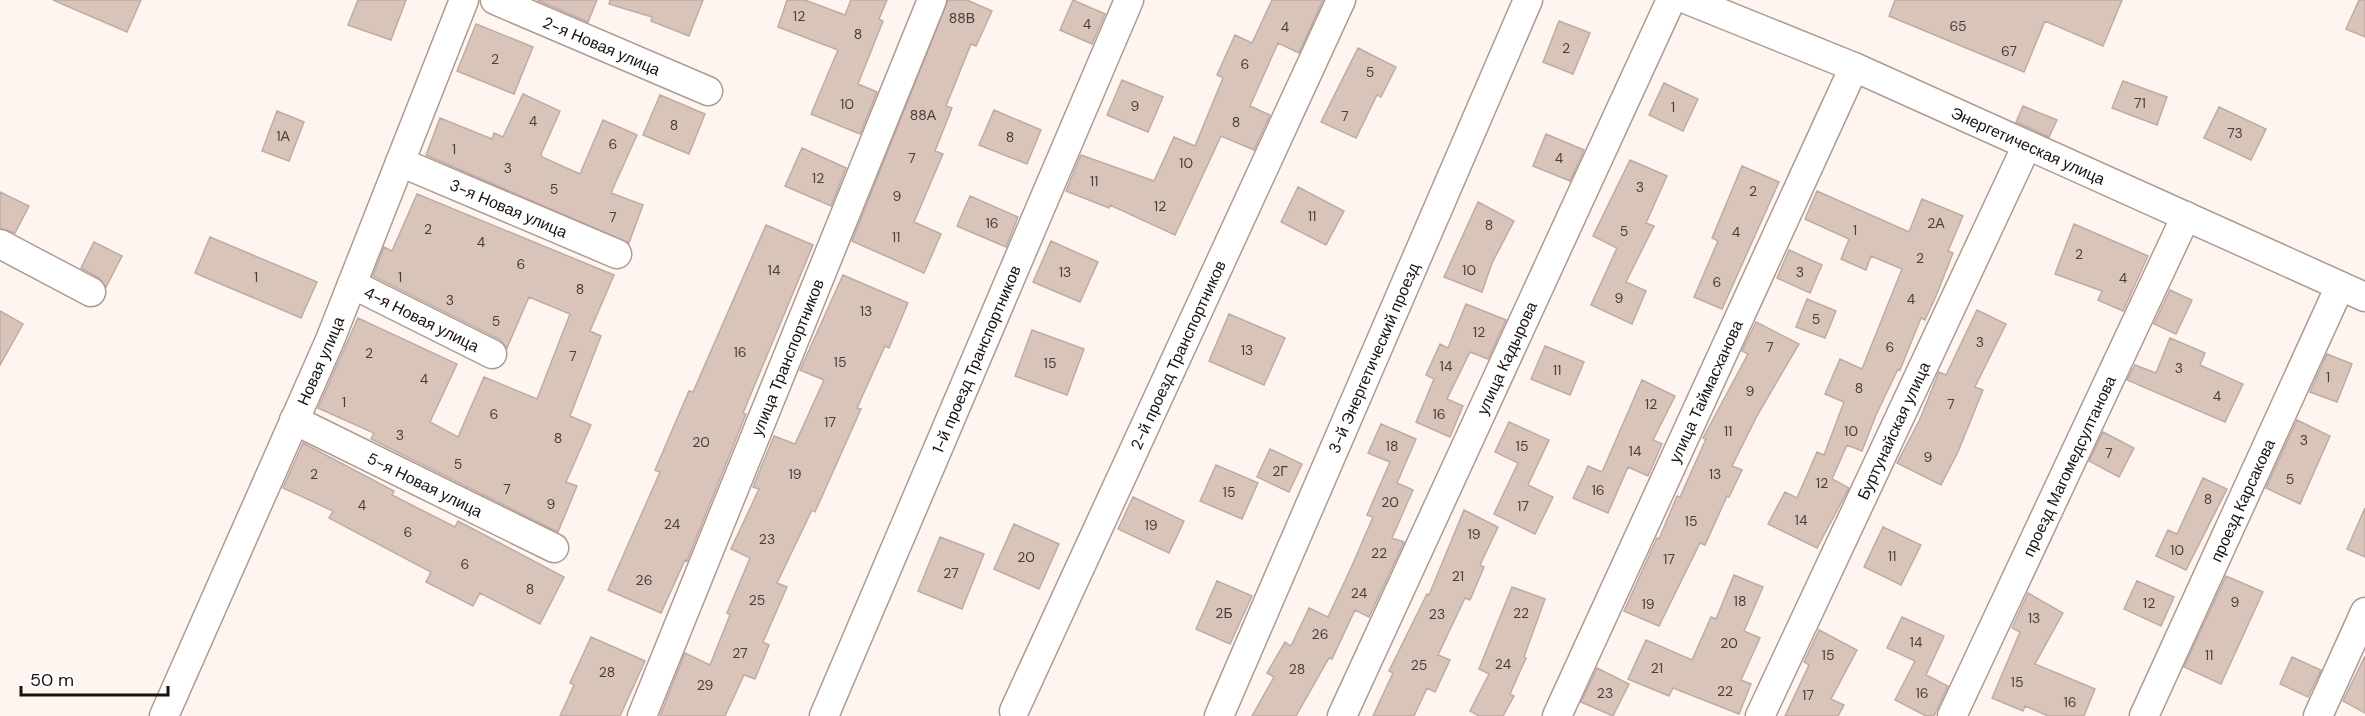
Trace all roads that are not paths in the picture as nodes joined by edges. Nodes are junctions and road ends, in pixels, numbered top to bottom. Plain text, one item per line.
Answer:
1 (464, 0) edge
2 (495, 0) edge
3 (932, 0) edge
4 (1129, 0) edge
5 (1341, 0) edge
6 (1528, 0) edge
7 (1671, 0) edge
8 (1688, 0) edge
9 (1854, 67) junction
10 (708, 90) dead end
11 (2027, 145) junction
12 (400, 162) junction
13 (2186, 216) junction
14 (0, 244) edge
15 (617, 254) dead end
16 (352, 284) junction
17 (2352, 291) edge
18 (90, 292) dead end
19 (492, 354) dead end
20 (294, 420) junction
21 (554, 548) dead end
22 (2365, 612) edge
23 (1014, 711) dead end
24 (164, 716) edge
25 (642, 716) edge
26 (824, 716) edge
27 (1219, 716) edge
28 (1342, 716) edge
29 (1557, 716) edge
30 (1760, 716) edge
31 (1952, 716) edge
32 (2144, 716) edge
33 (2318, 716) edge

1 - 12 street, Новая улица
2 - 10 street, 2-я Новая улица
3 - 25 street, улица Транспортников
4 - 26 street, 1-й проезд Транспортников
5 - 23 street, 2-й проезд Транспортников
6 - 27 street, 3-й Энергетический проезд
7 - 28 street, улица Кадырова
8 - 9 street, Энергетическая улица
9 - 11 street, Энергетическая улица
9 - 29 street, улица Таймасханова
11 - 13 street, Энергетическая улица
11 - 30 street, Буртунайская улица
12 - 15 street, 3-я Новая улица
12 - 16 street, Новая улица
13 - 17 street, Энергетическая улица
13 - 31 street, проезд Магомедсултанова
14 - 18 street
16 - 19 street, 4-я Новая улица
16 - 20 street, Новая улица
17 - 32 street, проезд Карсакова
20 - 21 street, 5-я Новая улица
20 - 24 street, Новая улица
22 - 33 street

